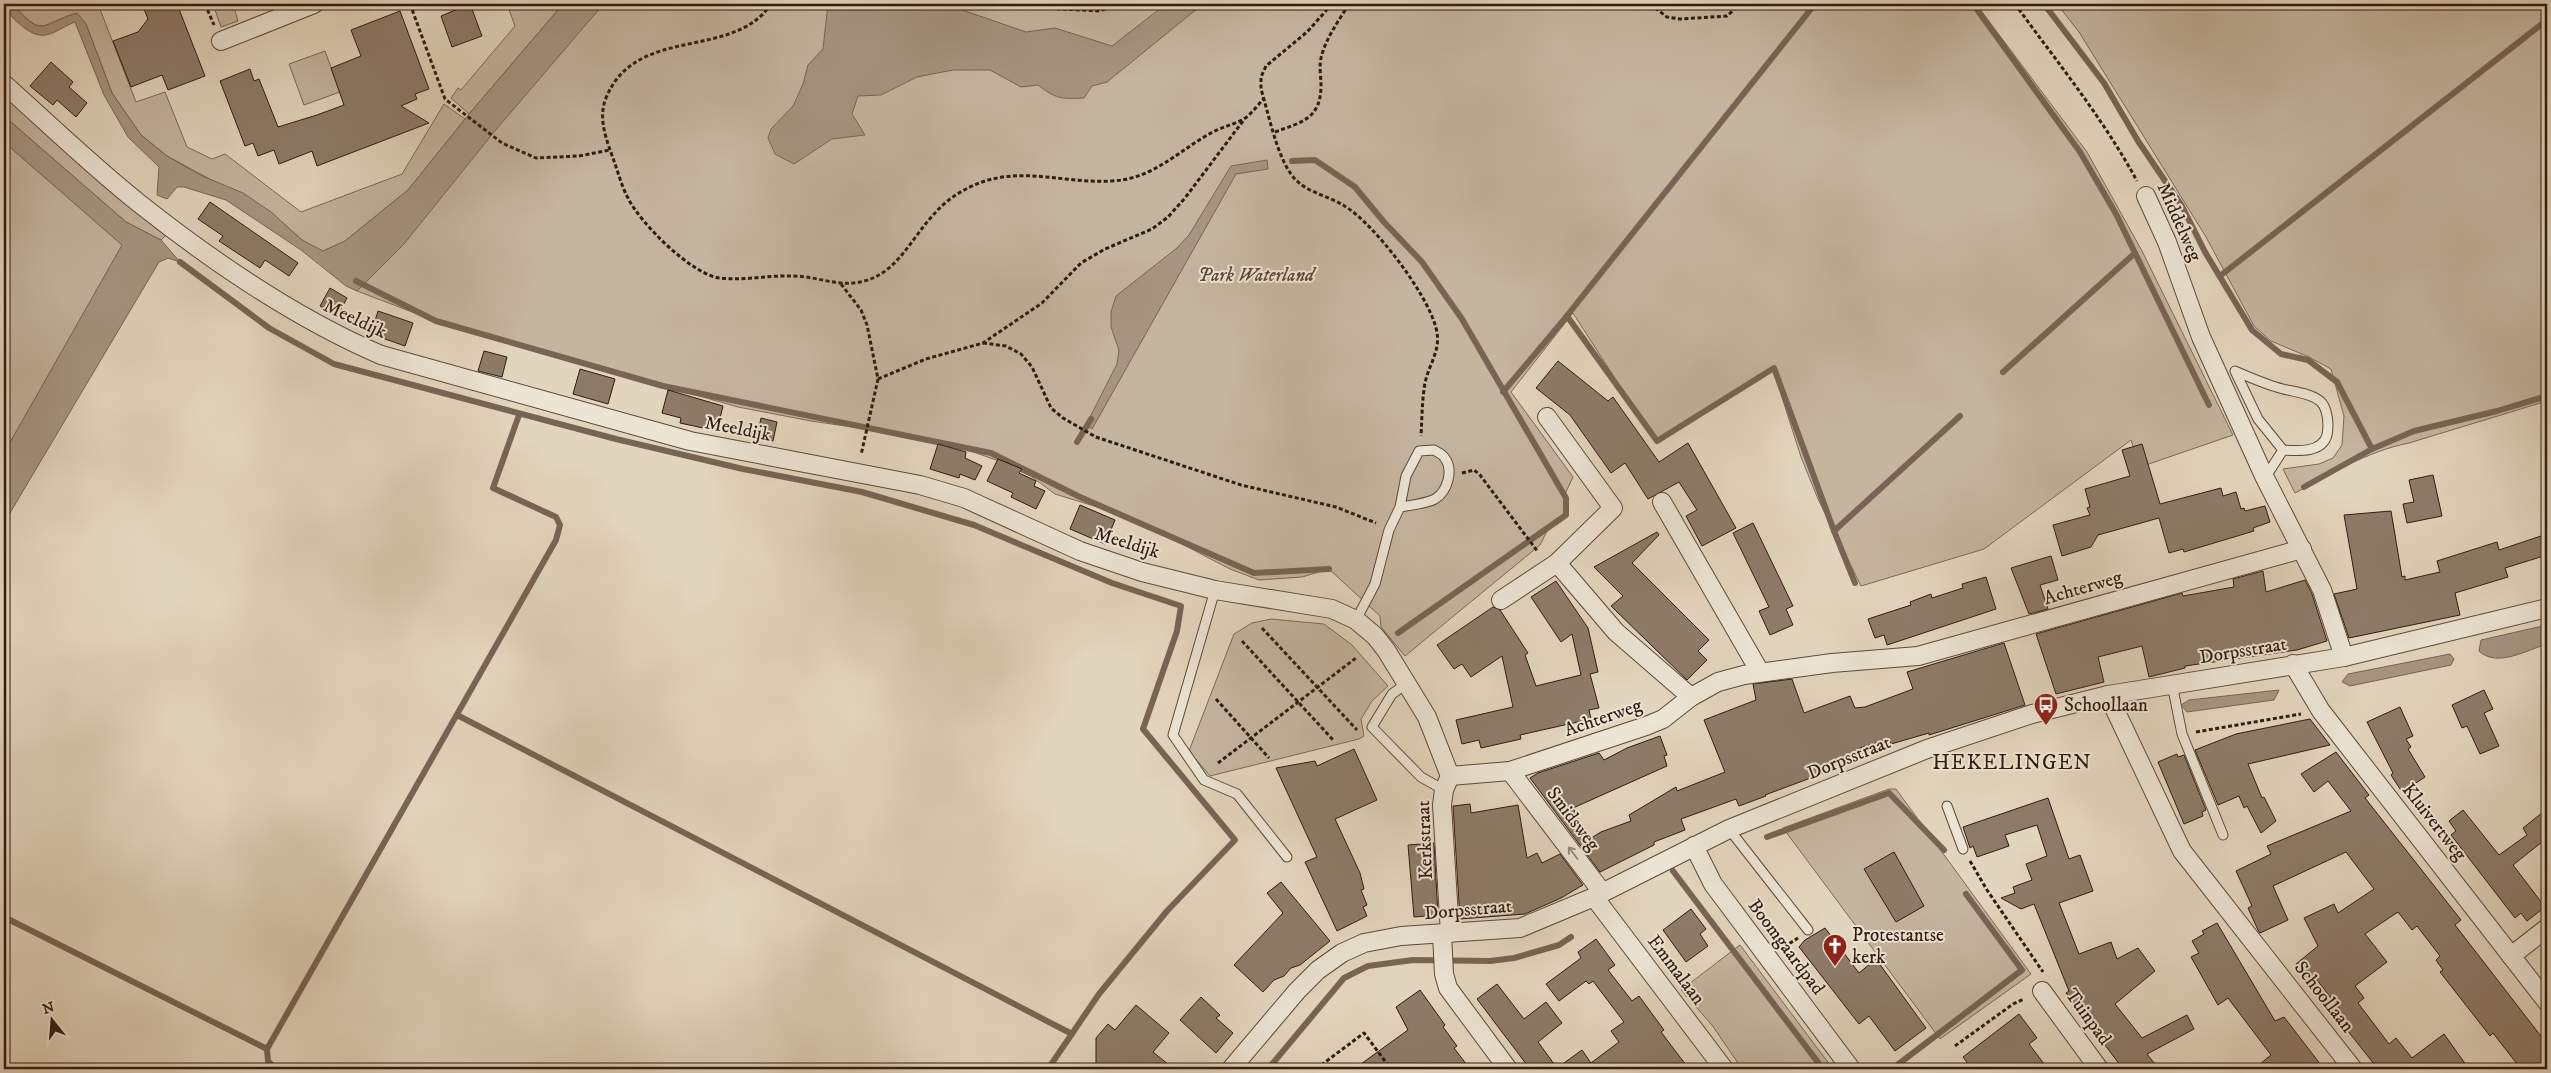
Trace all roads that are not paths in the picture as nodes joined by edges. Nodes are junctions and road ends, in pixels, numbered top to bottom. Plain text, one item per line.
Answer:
1 (314, 4) edge
2 (221, 41) dead end
3 (4, 84) edge
4 (2146, 196) road end
5 (1547, 416) dead end
6 (2283, 450) junction
7 (2265, 478) junction
8 (1662, 502) dead end
9 (1400, 507) junction
10 (2302, 549) junction
11 (1557, 563) junction
12 (1215, 590) junction
13 (1501, 600) dead end
14 (2547, 608) edge
15 (1356, 620) junction
16 (2344, 657) junction
17 (2293, 664) junction
18 (1760, 672) junction
19 (1406, 684) junction
20 (2172, 684) junction
21 (2108, 695) junction
22 (1691, 697) junction
23 (1510, 771) junction
24 (1447, 783) junction
25 (1947, 806) dead end
26 (1729, 830) junction
27 (2223, 834) dead end
28 (1694, 846) junction
29 (1963, 849) road end
30 (1287, 857) dead end
31 (1598, 895) junction
32 (2547, 928) edge
33 (1808, 930) road end
34 (1446, 934) junction
35 (2511, 956) junction
36 (2042, 991) road end
37 (2547, 1002) edge
38 (1231, 1069) edge
39 (1508, 1069) edge
40 (1724, 1069) edge
41 (1851, 1069) edge
42 (2100, 1069) edge
43 (2354, 1069) edge

1 - 2 street
3 - 12 street, Meeldijk
4 - 7 street, Middelweg
5 - 11 street
6 - 6 lane
6 - 7 lane
7 - 10 street, Middelweg
8 - 18 street
9 - 9 lane
9 - 15 lane
10 - 16 street
10 - 18 street, Achterweg
11 - 13 street
11 - 22 street
12 - 15 street, Meeldijk
12 - 30 lane
14 - 16 street, Dorpsstraat
15 - 19 street, Meeldijk
16 - 17 street, Dorpsstraat
17 - 20 street, Dorpsstraat
17 - 35 street, Kluivertweg
18 - 22 street, Achterweg
19 - 24 street, Meeldijk
19 - 24 lane
20 - 21 street, Dorpsstraat
20 - 27 lane
21 - 26 street, Dorpsstraat
21 - 43 street, Schoollaan
22 - 23 street, Achterweg
23 - 24 street, Achterweg
31 -> 23 street, Smidsweg
24 - 34 street, Kerkstraat
25 - 29 lane
26 - 28 street, Dorpsstraat
26 - 33 lane
28 - 31 street, Dorpsstraat
28 - 41 street, Boomgaardpad
31 - 34 street, Dorpsstraat
31 - 40 street, Emmalaan
32 - 35 street
34 - 38 street, Dorpsstraat
34 - 39 street, Kerkstraat
35 - 37 street, Kluivertweg
36 - 42 street, Tuinpad

